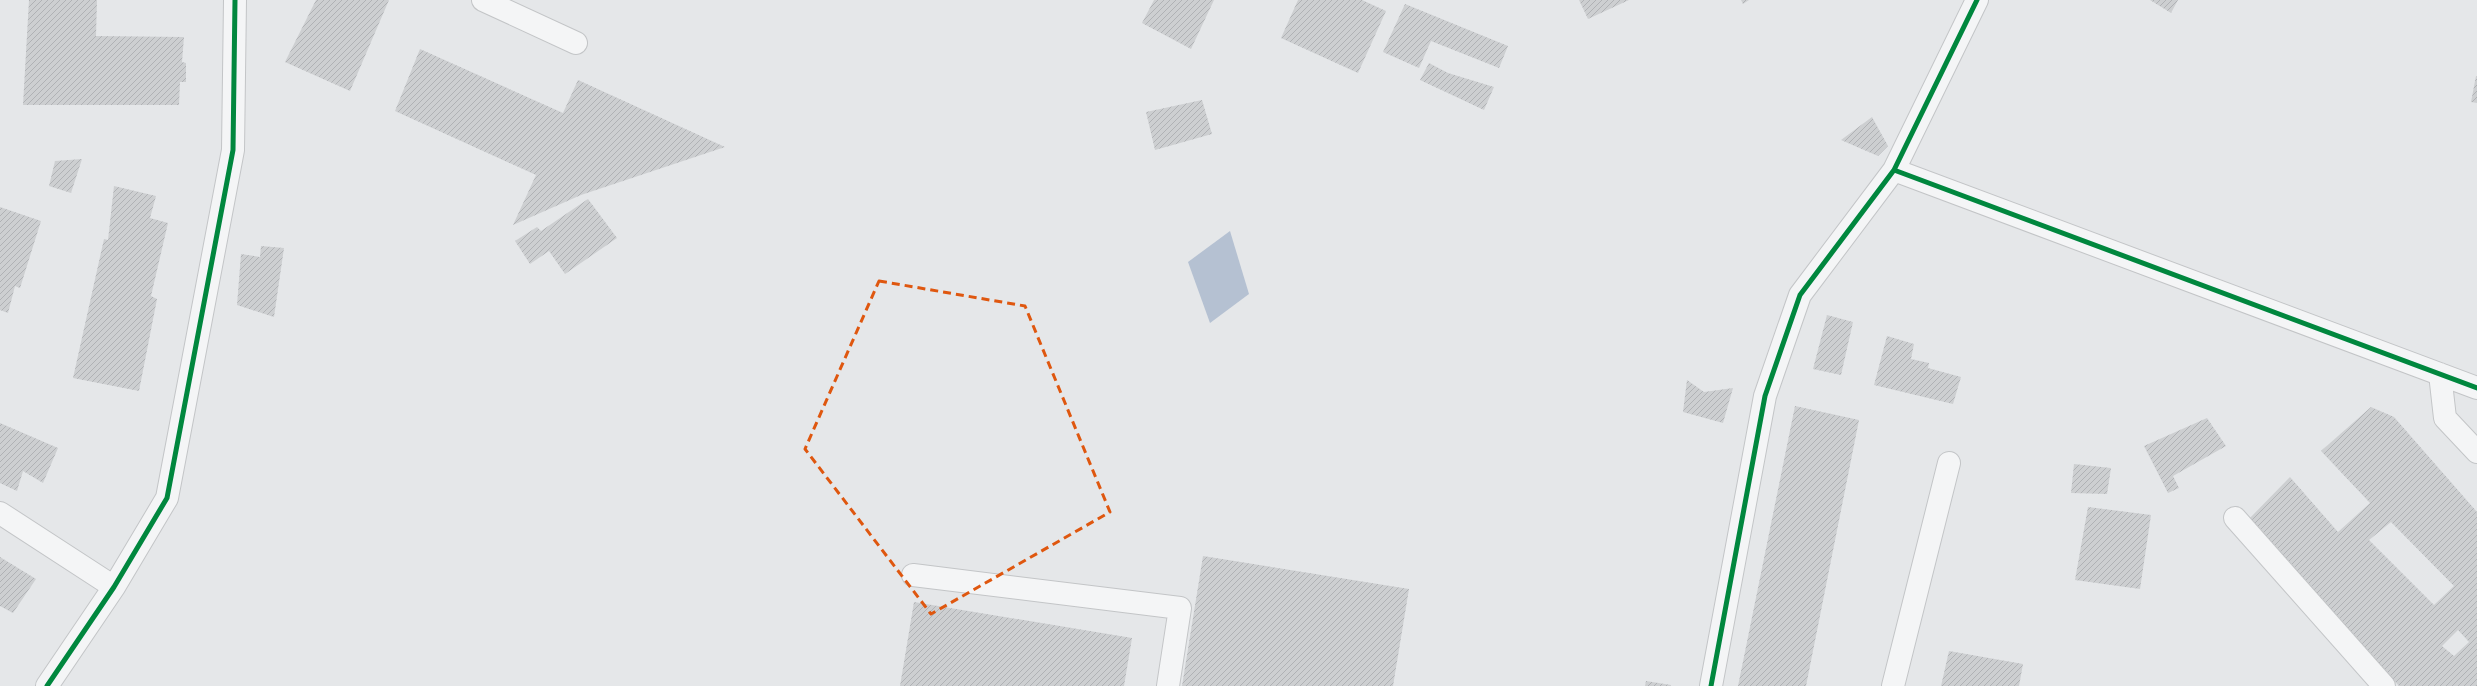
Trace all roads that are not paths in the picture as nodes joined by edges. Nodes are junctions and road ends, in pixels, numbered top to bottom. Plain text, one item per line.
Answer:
1 (235, 0) edge
2 (483, 0) edge
3 (1977, 0) edge
4 (576, 43) dead end
5 (1894, 170) junction
6 (2440, 374) junction
7 (2477, 388) edge
8 (2477, 452) edge
9 (1949, 463) dead end
10 (0, 513) edge
11 (2236, 518) dead end
12 (913, 575) dead end
13 (114, 587) junction
14 (47, 686) edge
15 (1168, 686) edge
16 (1711, 686) edge
17 (1893, 686) edge
18 (2384, 686) edge

1 - 13 street
2 - 4 street
3 - 5 street
5 - 6 street
5 - 16 street
6 - 7 street
6 - 8 street
9 - 17 street
10 - 13 street
11 - 18 street
12 - 15 street
13 - 14 street

